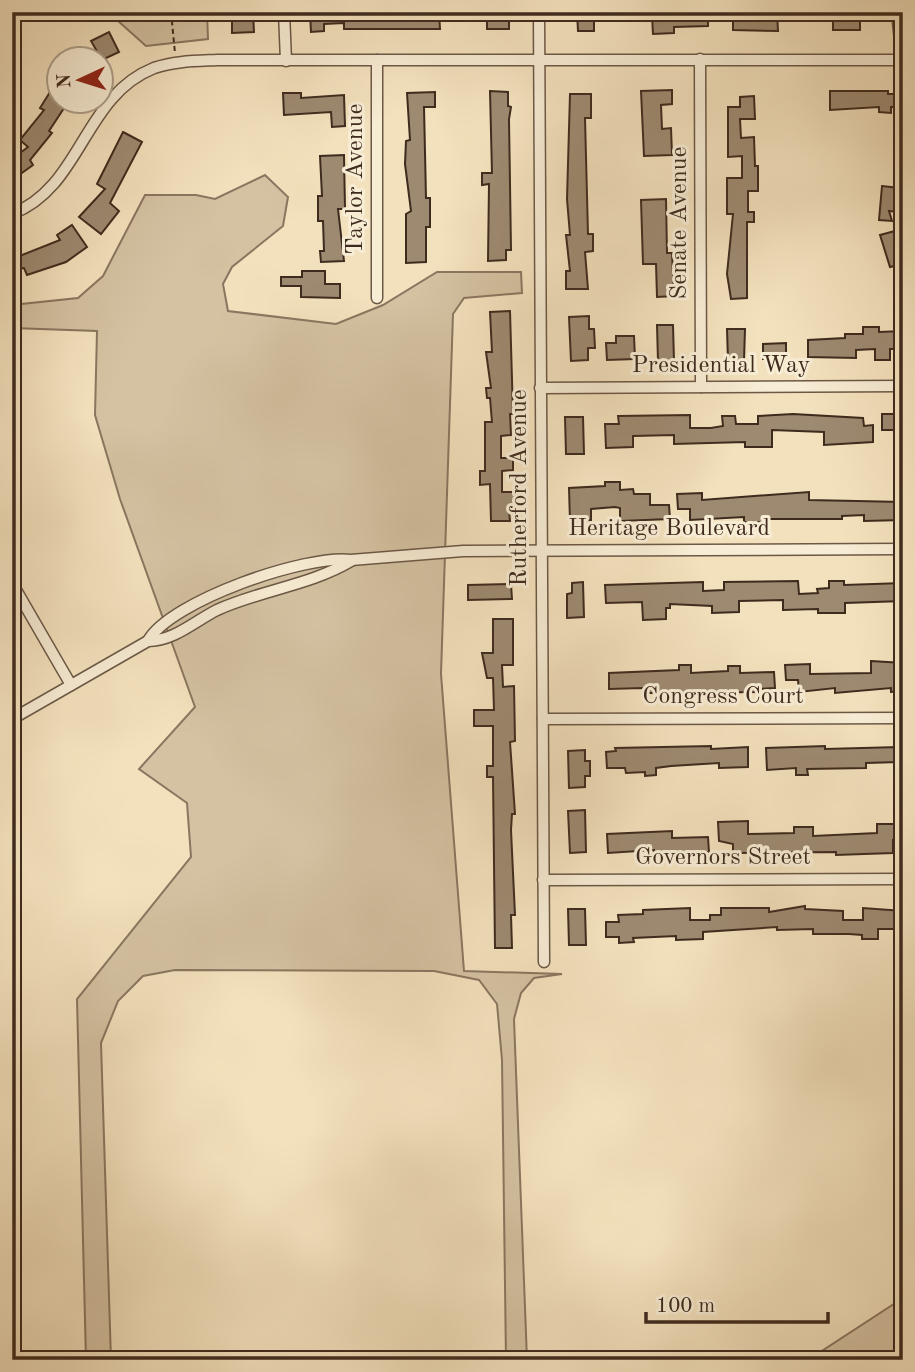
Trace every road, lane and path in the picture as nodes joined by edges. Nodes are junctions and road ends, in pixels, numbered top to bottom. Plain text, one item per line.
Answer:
1 (171, 12) edge
2 (284, 12) edge
3 (539, 12) edge
4 (897, 12) edge
5 (377, 60) junction
6 (539, 60) junction
7 (700, 60) junction
8 (903, 60) edge
9 (286, 61) junction
10 (176, 63) junction
11 (12, 214) edge
12 (377, 298) dead end
13 (903, 386) edge
14 (701, 387) junction
15 (540, 388) junction
16 (903, 549) edge
17 (542, 551) junction
18 (351, 560) junction
19 (12, 583) edge
20 (148, 641) junction
21 (71, 685) junction
22 (903, 718) edge
23 (12, 719) edge
24 (543, 719) junction
25 (903, 879) edge
26 (543, 880) junction
27 (544, 962) dead end

1 - 10 path
2 - 9 street
3 - 6 street, Rutherford Avenue
4 - 8 street
5 - 6 street
5 - 9 street
5 - 12 street, Taylor Avenue
6 - 7 street
6 - 15 street, Rutherford Avenue
7 - 8 street
7 - 14 street, Senate Avenue
9 - 10 street
10 - 11 street
13 - 14 street, Presidential Way
14 - 15 street, Presidential Way
15 - 17 street, Rutherford Avenue
16 - 17 street, Heritage Boulevard
17 - 18 street, Heritage Boulevard
17 - 24 street, Rutherford Avenue
18 - 20 street, Heritage Boulevard
18 - 20 street, Heritage Boulevard
19 - 21 street
20 - 21 street, Heritage Boulevard
21 - 23 street, Heritage Boulevard
22 - 24 street, Congress Court
24 - 26 street, Rutherford Avenue
25 - 26 street, Governors Street
26 - 27 street, Rutherford Avenue

